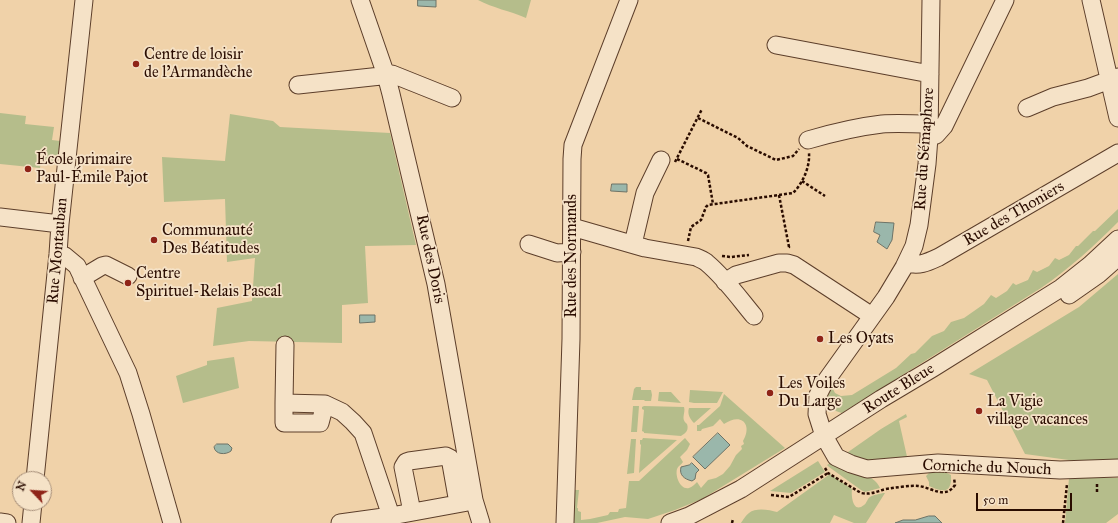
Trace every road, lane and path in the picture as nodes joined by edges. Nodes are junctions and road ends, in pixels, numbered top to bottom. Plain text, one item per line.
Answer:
1 (84, 0) edge
2 (360, 0) edge
3 (629, 0) edge
4 (931, 0) edge
5 (1005, 0) edge
6 (1091, 0) edge
7 (776, 45) dead end
8 (930, 74) junction
9 (386, 75) junction
10 (1114, 78) edge
11 (298, 85) dead end
12 (452, 98) dead end
13 (1027, 108) dead end
14 (702, 110) dead end
15 (698, 118) junction
16 (1118, 118) edge
17 (929, 131) junction
18 (808, 140) junction
19 (1118, 153) edge
20 (666, 161) junction
21 (802, 181) junction
22 (779, 195) junction
23 (826, 196) dead end
24 (713, 204) junction
25 (0, 217) edge
26 (60, 224) junction
27 (572, 227) junction
28 (1118, 239) edge
29 (529, 244) dead end
30 (633, 244) junction
31 (782, 248) dead end
32 (572, 252) junction
33 (58, 254) junction
34 (751, 254) dead end
35 (685, 255) junction
36 (716, 255) dead end
37 (1118, 257) edge
38 (906, 263) junction
39 (128, 276) dead end
40 (82, 278) junction
41 (725, 282) junction
42 (754, 316) dead end
43 (872, 316) junction
44 (285, 345) dead end
45 (826, 439) junction
46 (938, 463) junction
47 (1118, 468) edge
48 (1068, 470) junction
49 (36, 471) edge
50 (1097, 478) dead end
51 (1097, 492) dead end
52 (770, 495) dead end
53 (466, 502) junction
54 (32, 511) edge
55 (412, 512) junction
56 (391, 516) junction
57 (733, 519) dead end
58 (0, 522) edge
59 (7, 523) edge
60 (31, 523) edge
61 (172, 523) edge
62 (340, 523) edge
63 (481, 523) edge
64 (565, 523) edge
65 (670, 523) edge
66 (693, 523) edge
67 (732, 523) edge
68 (1063, 523) edge

1 - 26 street, Rue Montauban
2 - 9 street, Rue des Doris
3 - 27 street, Rue des Normands
4 - 8 street, Rue du Sémaphore
5 - 17 street
6 - 10 street
7 - 8 street
8 - 17 street, Rue du Sémaphore
9 - 11 street
9 - 12 street
9 - 53 street, Rue des Doris
10 - 13 street
10 - 16 street
14 - 15 path
15 - 18 path
15 - 20 path
17 - 18 street
17 - 38 street, Rue du Sémaphore
18 - 21 path
19 - 38 street, Rue des Thoniers
20 - 24 path
20 - 30 street
21 - 22 path
21 - 23 path
22 - 24 path
22 - 31 path
24 - 35 path
25 - 26 street
26 - 33 street, Rue Montauban
27 - 30 street
27 - 32 street, Rue des Normands
28 - 45 street, Route Bleue
29 - 32 street
30 - 35 street
32 - 64 street, Rue des Normands
33 - 40 street
33 - 49 street, Rue Montauban
34 - 36 path
35 - 41 street
37 - 45 street, Route Bleue
38 - 43 street, Rue du Sémaphore
39 - 40 street
40 - 61 street
41 - 42 street
41 - 43 street
43 - 45 street, Rue du Sémaphore
44 - 56 street
45 - 46 street, Corniche du Nouch
45 - 65 street, Route Bleue
45 - 66 street, Route Bleue
46 - 48 street, Corniche du Nouch
46 - 52 path
47 - 48 street, Corniche du Nouch
48 - 68 path
50 - 51 path
53 - 55 street
53 - 55 street
53 - 63 street, Rue des Doris
54 - 60 street
55 - 56 street
56 - 62 street
57 - 67 path
58 - 59 street

